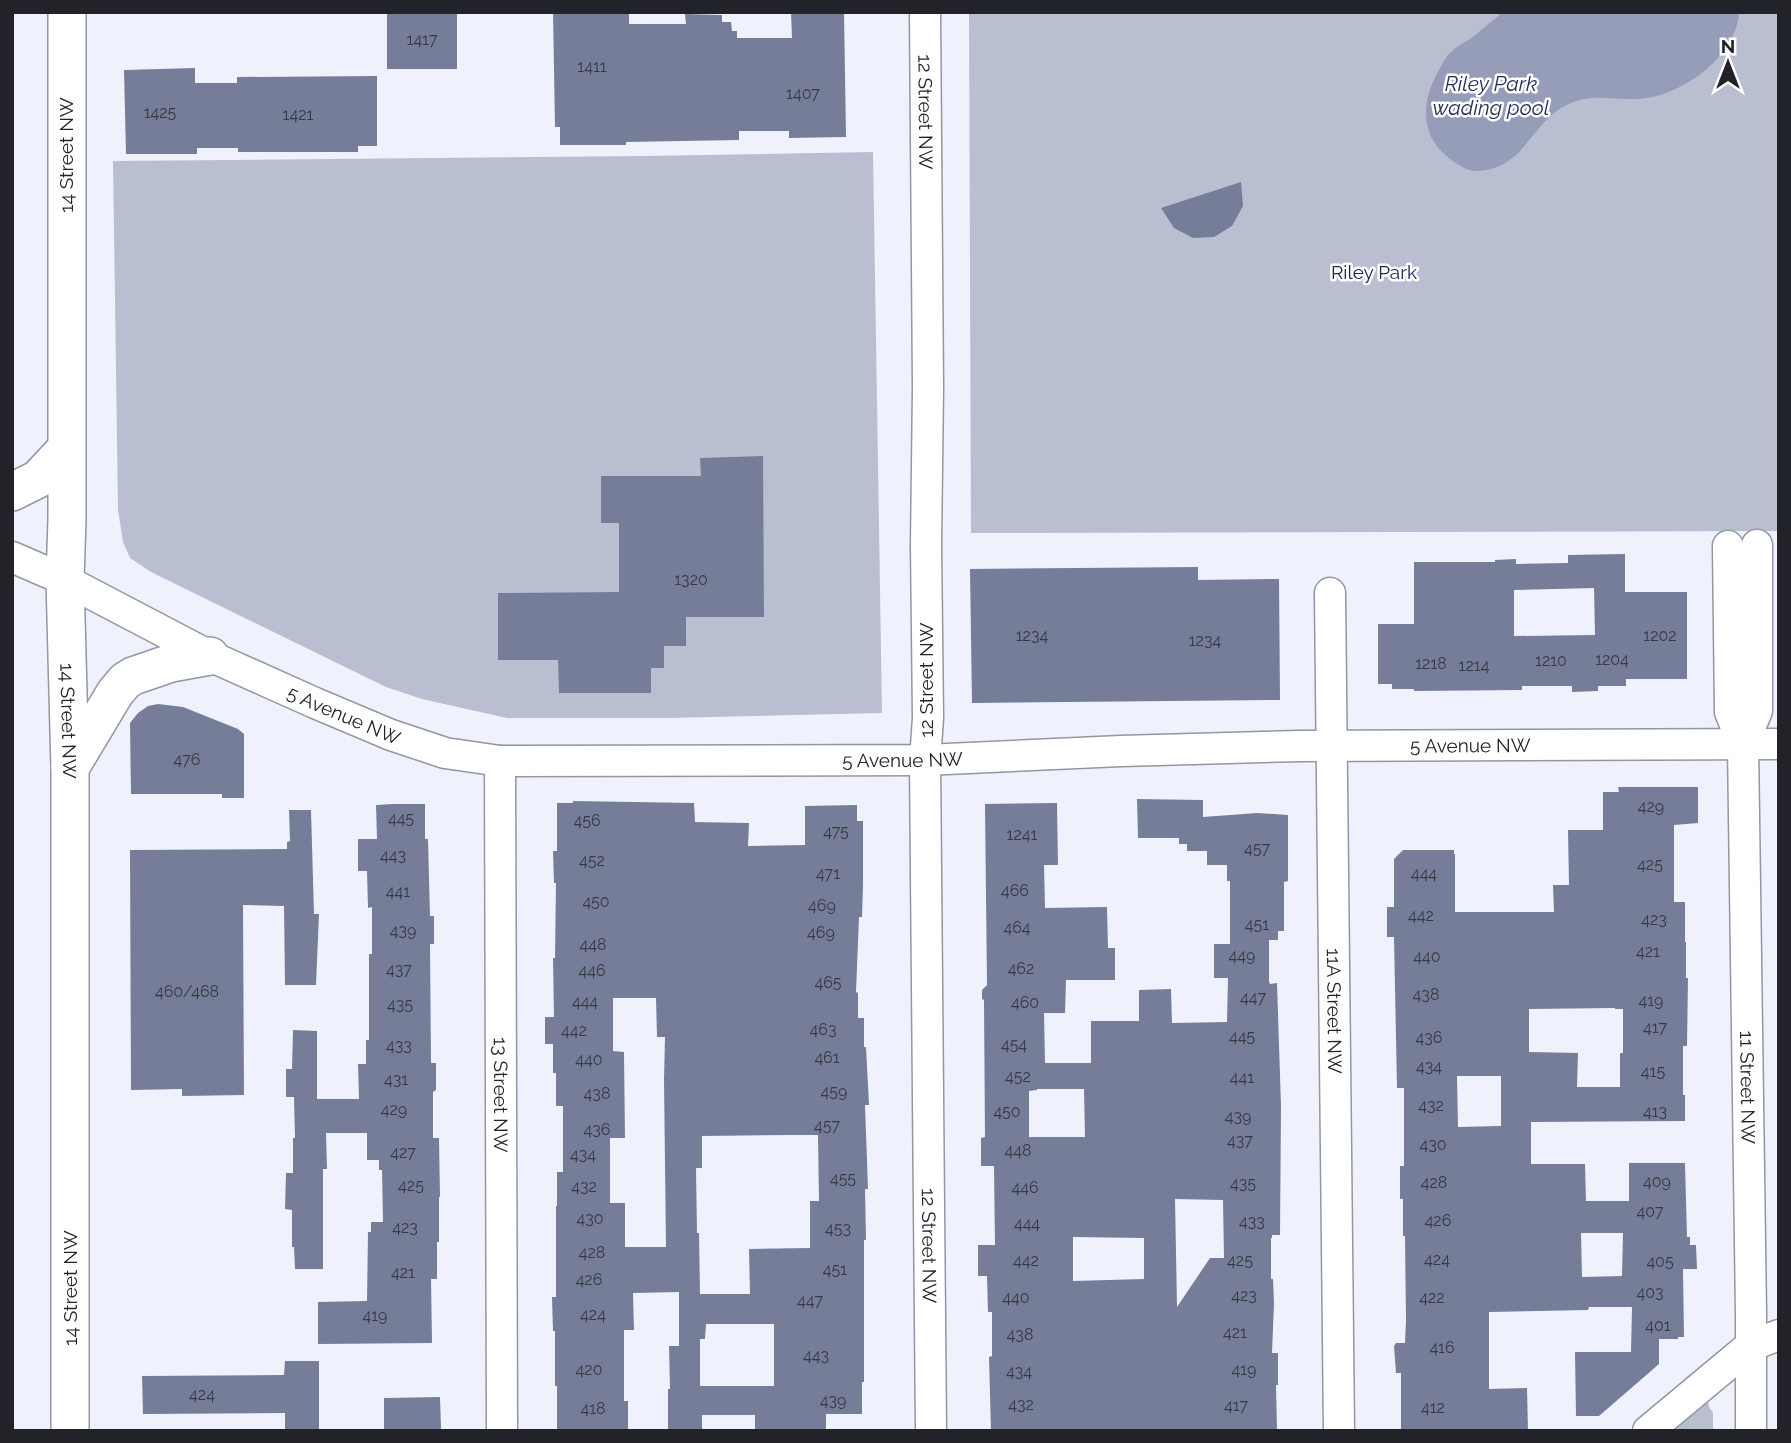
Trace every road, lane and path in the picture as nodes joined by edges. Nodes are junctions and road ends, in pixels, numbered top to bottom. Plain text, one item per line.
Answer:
1 (67, 12) edge
2 (925, 12) edge
3 (66, 449) junction
4 (12, 492) edge
5 (1728, 545) dead end
6 (1757, 545) dead end
7 (12, 557) edge
8 (65, 580) junction
9 (1330, 593) dead end
10 (210, 656) junction
11 (1743, 744) junction
12 (1779, 744) edge
13 (1332, 746) junction
14 (925, 760) junction
15 (500, 761) junction
16 (69, 768) junction
17 (1779, 1335) edge
18 (1749, 1346) junction
19 (70, 1431) edge
20 (502, 1431) edge
21 (931, 1431) edge
22 (1339, 1431) edge
23 (1648, 1431) edge
24 (1751, 1431) edge

1 - 3 main road, 14 Street NW
2 - 14 street, 12 Street NW
3 - 4 main road
3 - 8 main road, 14 Street NW
5 - 11 street, 11 Street NW
6 - 11 street, 11 Street NW
7 - 8 street, 5 Avenue NW
8 - 10 street, 5 Avenue NW
8 - 16 main road, 14 Street NW
9 - 13 street, 11A Street NW
10 - 15 street, 5 Avenue NW
10 - 16 main road
11 - 12 street, 5 Avenue NW
11 - 13 street, 5 Avenue NW
11 - 18 street, 11 Street NW
13 - 14 street, 5 Avenue NW
13 - 22 street, 11A Street NW
14 - 15 street, 5 Avenue NW
14 - 21 street, 12 Street NW
15 - 20 street, 13 Street NW
16 - 19 main road, 14 Street NW
17 - 18 street
18 - 23 street
18 - 24 street, 11 Street NW

